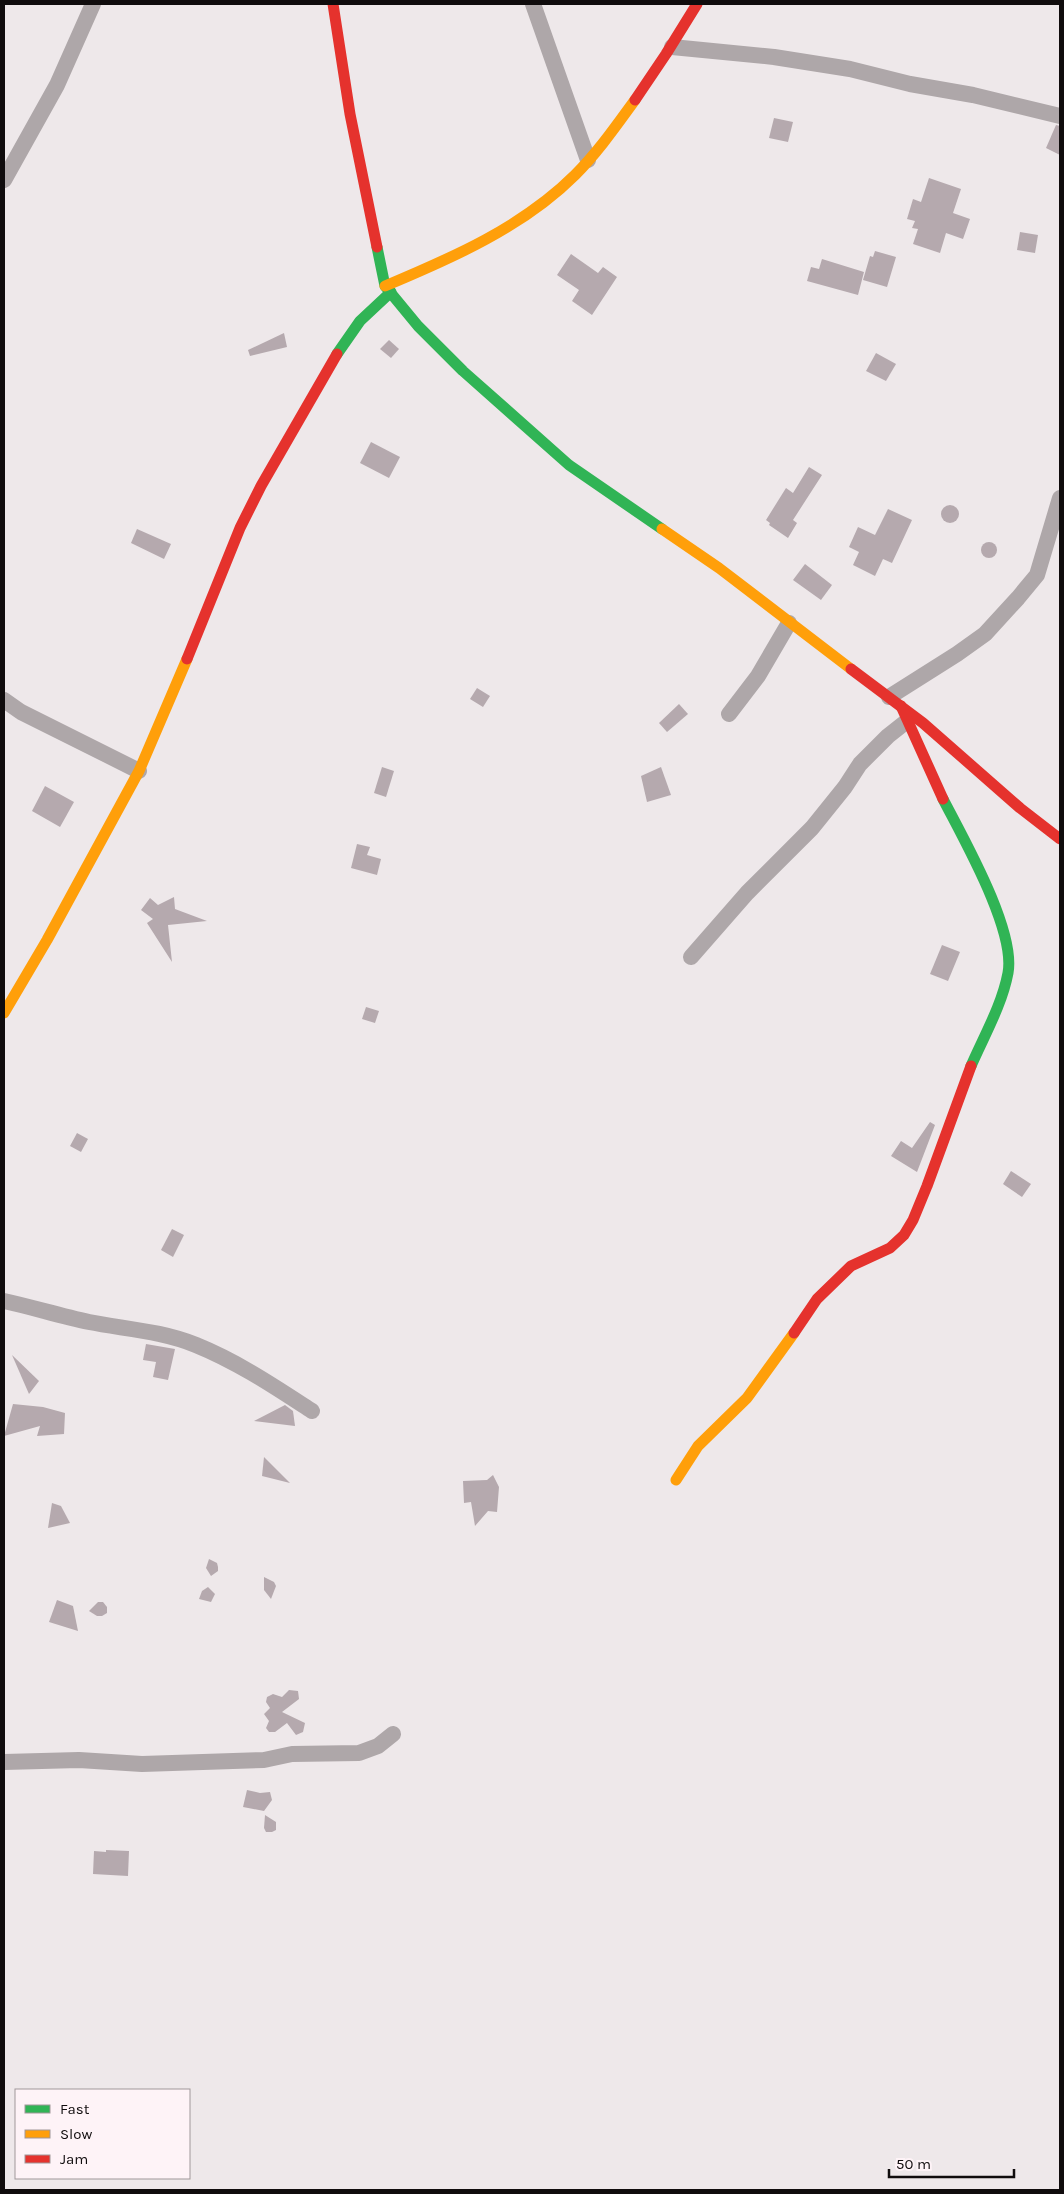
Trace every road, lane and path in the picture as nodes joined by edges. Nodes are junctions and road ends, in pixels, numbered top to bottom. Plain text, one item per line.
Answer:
1 (93, 4) edge
2 (333, 4) edge
3 (533, 4) edge
4 (697, 4) edge
5 (672, 47) junction
6 (1060, 116) edge
7 (588, 160) junction
8 (4, 180) edge
9 (388, 289) junction
10 (1060, 498) edge
11 (789, 623) junction
12 (4, 700) edge
13 (894, 701) junction
14 (729, 714) dead end
15 (907, 721) junction
16 (139, 770) junction
17 (1060, 839) edge
18 (691, 957) dead end
19 (4, 1013) edge
20 (4, 1301) edge
21 (312, 1411) dead end
22 (676, 1480) dead end
23 (393, 1734) dead end
24 (4, 1762) edge

1 - 8 street
2 - 9 street
3 - 7 street
4 - 5 street
5 - 6 street
5 - 7 street
7 - 9 street
9 - 11 street
9 - 16 street
10 - 13 street
11 - 13 street
11 - 14 street
12 - 16 street
13 - 15 street
13 - 17 street
15 - 18 street
15 - 22 street
16 - 19 street
20 - 21 street
23 - 24 street

